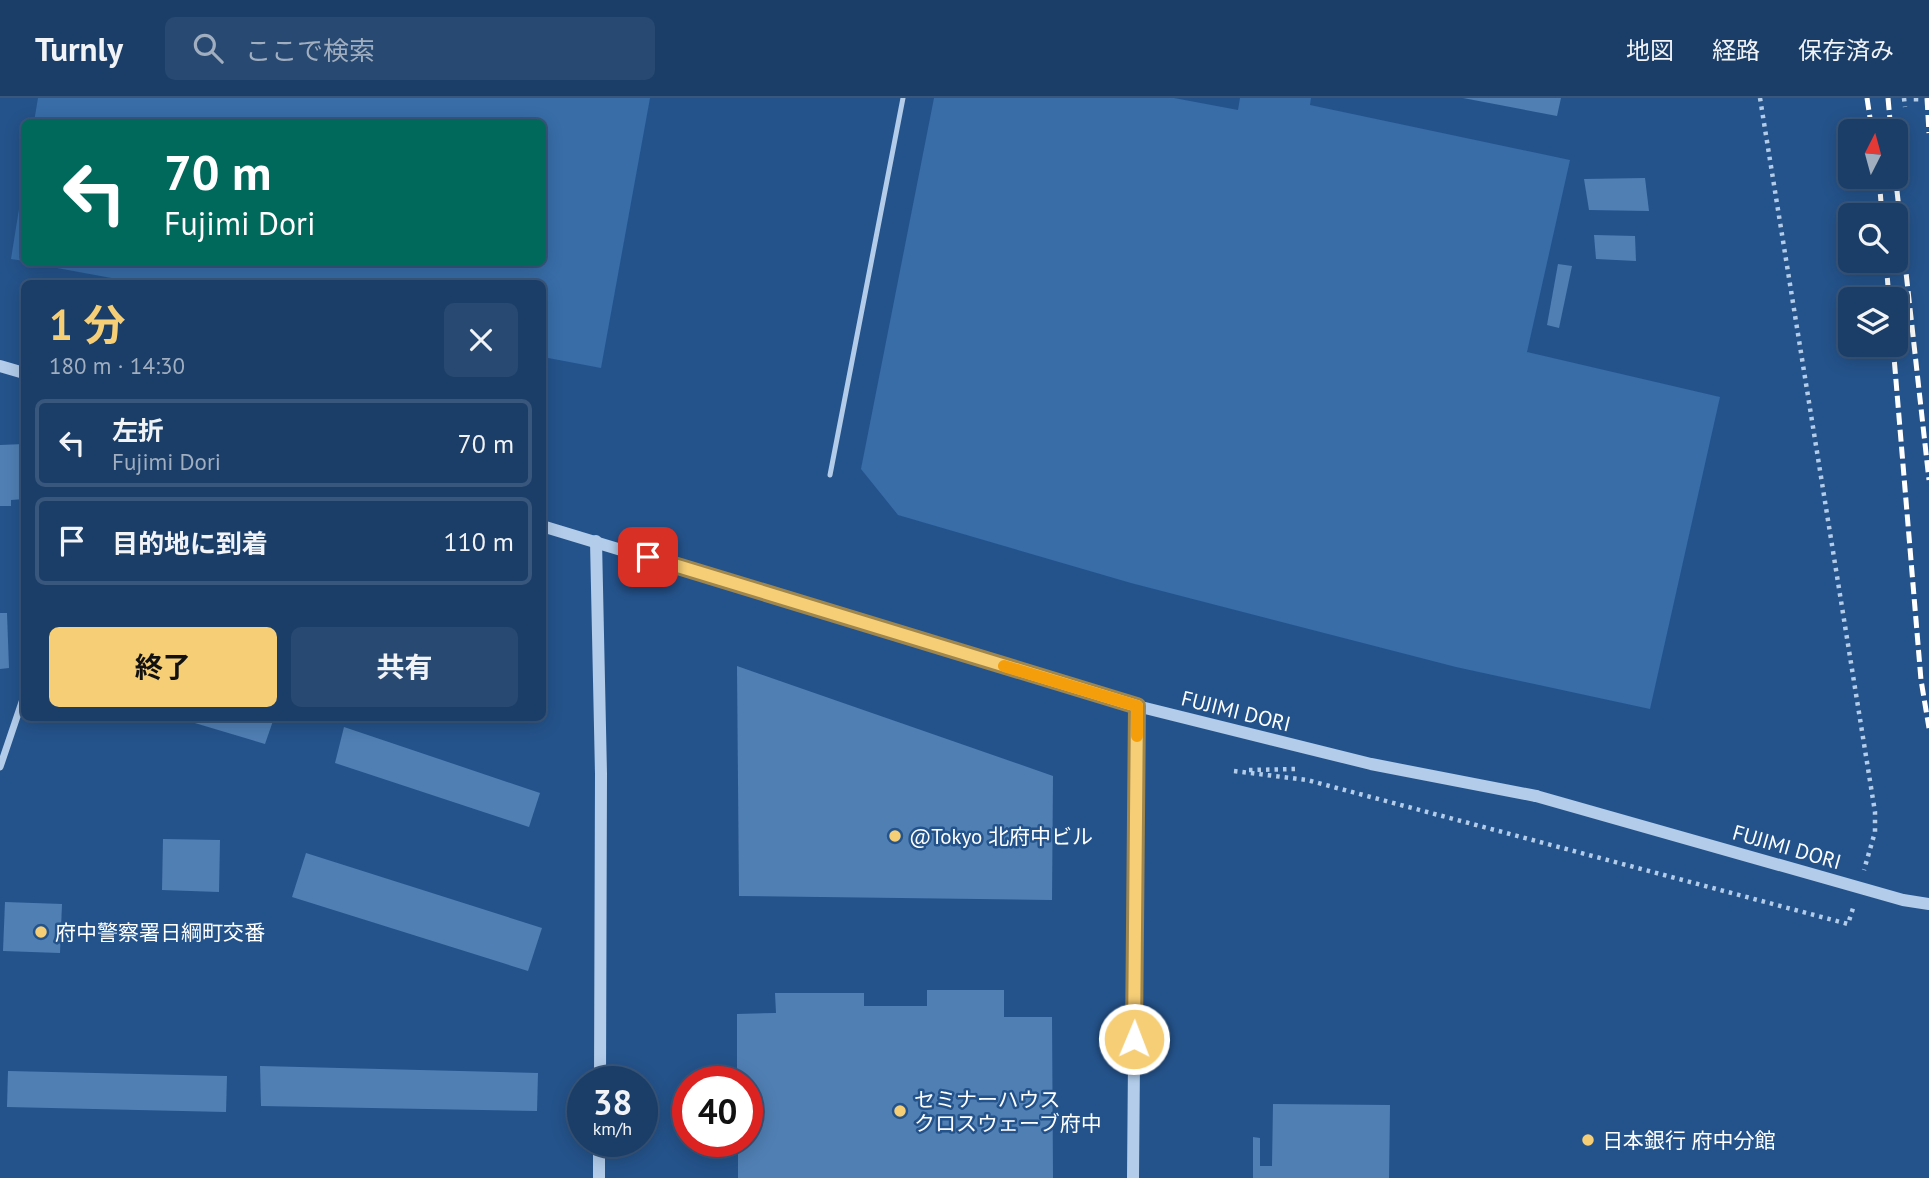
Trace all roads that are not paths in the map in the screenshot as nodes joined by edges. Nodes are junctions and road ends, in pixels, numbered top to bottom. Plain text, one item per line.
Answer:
1 (903, 98) edge
2 (0, 366) edge
3 (21, 372) edge
4 (830, 475) dead end
5 (546, 527) edge
6 (596, 541) junction
7 (21, 705) edge
8 (1137, 706) junction
9 (0, 767) edge
10 (1929, 904) edge
11 (600, 1066) edge
12 (600, 1157) edge
13 (599, 1178) edge
14 (1133, 1178) edge

1 - 4 lane
2 - 3 street
5 - 6 street, FUJIMI DORI
6 - 8 street, FUJIMI DORI
6 - 11 street
7 - 9 street
8 - 10 street, FUJIMI DORI, bridge
8 - 14 street
12 - 13 street

